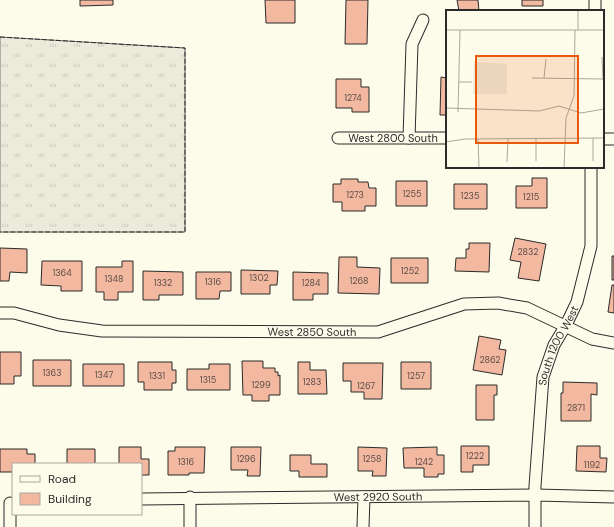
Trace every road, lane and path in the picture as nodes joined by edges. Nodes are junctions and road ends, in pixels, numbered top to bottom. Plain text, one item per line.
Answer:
1 (423, 20) dead end
2 (338, 138) dead end
3 (409, 138) junction
4 (446, 138) edge
5 (592, 168) edge
6 (0, 313) edge
7 (566, 325) junction
8 (614, 343) edge
9 (536, 495) junction
10 (190, 497) junction
11 (364, 497) junction
12 (614, 497) edge
13 (142, 499) edge
14 (8, 503) edge
15 (10, 527) edge
16 (190, 527) edge
17 (363, 527) edge
18 (535, 527) edge

1 - 3 street
2 - 3 street, West 2800 South
3 - 4 street, West 2800 South
5 - 7 street, South 1200 West
6 - 7 street, West 2850 South
7 - 8 street, West 2850 South
7 - 9 street, South 1200 West
9 - 11 street, West 2920 South
9 - 12 street, West 2920 South
9 - 18 street, South 1200 West
10 - 11 street, West 2920 South
10 - 13 street, West 2920 South
10 - 16 street
11 - 17 street
14 - 15 street

